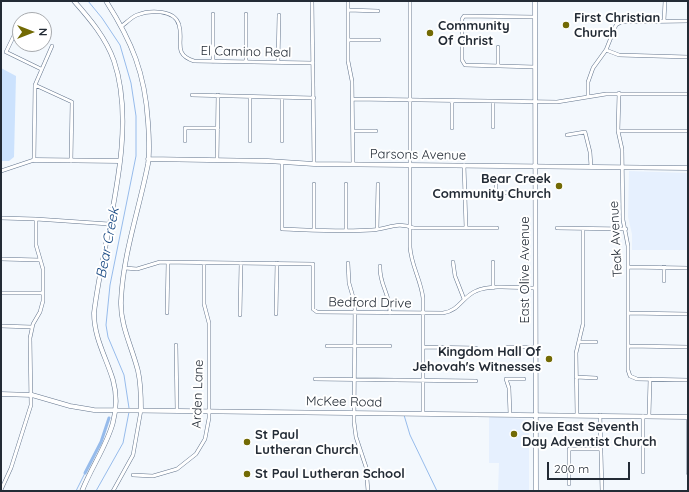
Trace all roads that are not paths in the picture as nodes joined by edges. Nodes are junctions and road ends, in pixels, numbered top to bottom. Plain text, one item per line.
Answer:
1 (74, 1) edge
2 (106, 1) edge
3 (312, 1) edge
4 (348, 1) edge
5 (410, 1) edge
6 (535, 1) edge
7 (665, 1) edge
8 (348, 10) junction
9 (378, 10) dead end
10 (213, 14) dead end
11 (246, 14) dead end
12 (279, 15) dead end
13 (535, 17) junction
14 (664, 21) junction
15 (688, 21) edge
16 (122, 26) junction
17 (12, 40) edge
18 (348, 40) junction
19 (379, 40) dead end
20 (498, 47) dead end
21 (606, 50) junction
22 (49, 52) edge
23 (688, 57) edge
24 (213, 62) junction
25 (246, 62) junction
26 (278, 62) junction
27 (313, 63) junction
28 (498, 66) junction
29 (535, 67) junction
30 (41, 69) junction
31 (35, 85) junction
32 (619, 93) junction
33 (688, 94) edge
34 (192, 95) dead end
35 (218, 96) junction
36 (250, 97) junction
37 (282, 97) junction
38 (588, 97) junction
39 (314, 98) junction
40 (352, 99) junction
41 (410, 100) junction
42 (452, 101) junction
43 (492, 102) junction
44 (535, 102) junction
45 (492, 127) dead end
46 (218, 128) junction
47 (452, 128) dead end
48 (618, 130) junction
49 (352, 131) junction
50 (376, 131) dead end
51 (688, 131) edge
52 (567, 135) dead end
53 (250, 141) dead end
54 (282, 141) dead end
55 (185, 142) dead end
56 (148, 159) junction
57 (34, 160) junction
58 (217, 160) junction
59 (71, 161) junction
60 (120, 161) junction
61 (282, 162) junction
62 (314, 164) junction
63 (353, 164) junction
64 (410, 164) junction
65 (464, 165) junction
66 (535, 167) junction
67 (591, 167) junction
68 (623, 167) junction
69 (688, 168) edge
70 (1, 171) edge
71 (496, 177) dead end
72 (314, 184) dead end
73 (346, 184) dead end
74 (378, 184) dead end
75 (464, 192) junction
76 (496, 192) junction
77 (523, 193) dead end
78 (1, 218) edge
79 (36, 218) junction
80 (109, 224) junction
81 (410, 226) junction
82 (466, 228) junction
83 (497, 228) dead end
84 (557, 228) dead end
85 (377, 229) junction
86 (583, 229) junction
87 (626, 229) junction
88 (314, 230) junction
89 (346, 230) junction
90 (1, 260) edge
91 (40, 260) junction
92 (453, 262) dead end
93 (493, 262) dead end
94 (168, 263) junction
95 (204, 263) junction
96 (241, 263) junction
97 (276, 263) junction
98 (348, 263) dead end
99 (380, 266) dead end
100 (628, 267) junction
101 (664, 267) junction
102 (125, 268) junction
103 (688, 268) edge
104 (664, 281) dead end
105 (493, 288) junction
106 (535, 288) junction
107 (1, 293) edge
108 (43, 293) junction
109 (464, 299) junction
110 (355, 312) junction
111 (168, 313) dead end
112 (390, 313) junction
113 (628, 313) junction
114 (276, 314) dead end
115 (423, 314) junction
116 (688, 314) edge
117 (240, 315) dead end
118 (1, 326) edge
119 (32, 327) junction
120 (579, 342) junction
121 (596, 342) dead end
122 (176, 345) dead end
123 (326, 346) dead end
124 (354, 346) junction
125 (390, 346) dead end
126 (423, 346) junction
127 (628, 346) junction
128 (507, 347) dead end
129 (535, 347) junction
130 (688, 347) edge
131 (476, 348) dead end
132 (576, 377) junction
133 (596, 378) dead end
134 (315, 379) dead end
135 (354, 379) junction
136 (524, 379) dead end
137 (650, 379) junction
138 (423, 380) junction
139 (688, 380) edge
140 (476, 381) dead end
141 (1, 394) edge
142 (32, 395) junction
143 (118, 410) junction
144 (139, 410) junction
145 (177, 410) junction
146 (209, 411) junction
147 (354, 413) junction
148 (423, 413) junction
149 (510, 414) junction
150 (536, 414) junction
151 (577, 415) junction
152 (600, 416) junction
153 (642, 416) junction
154 (649, 416) junction
155 (688, 417) edge
156 (601, 449) junction
157 (643, 472) dead end
158 (688, 473) edge
159 (133, 475) dead end
160 (568, 484) dead end
161 (1, 490) edge
162 (82, 491) edge
163 (113, 491) edge
164 (368, 491) edge
165 (536, 491) edge
166 (602, 491) edge

1 - 60 street
2 - 16 street
3 - 27 street
4 - 8 street
5 - 41 street
6 - 13 street, East Olive Avenue
7 - 14 street
8 - 9 street
8 - 18 street
10 - 24 street
11 - 25 street
12 - 26 street
13 - 28 street
13 - 29 street, East Olive Avenue
14 - 15 street
14 - 21 street
16 - 24 street, El Camino Real
16 - 56 street
17 - 30 street
18 - 19 street
18 - 40 street
20 - 28 street
21 - 23 street
21 - 38 street
22 - 30 street
24 - 25 street, El Camino Real
25 - 26 street, El Camino Real
26 - 27 street, El Camino Real
27 - 39 street
28 - 29 street
29 - 44 street, East Olive Avenue
30 - 31 street
31 - 57 street
31 - 59 street
32 - 33 street
32 - 38 street
32 - 48 street, Teak Avenue
34 - 35 street
35 - 36 street
35 - 46 street
36 - 37 street
36 - 53 street
37 - 39 street
37 - 54 street
38 - 44 street
39 - 62 street
40 - 41 street
40 - 49 street
41 - 42 street
41 - 64 street
42 - 43 street
42 - 47 street
43 - 44 street
43 - 45 street
44 - 66 street, East Olive Avenue
46 - 55 street
46 - 58 street
48 - 51 street
48 - 68 street, Teak Avenue
49 - 50 street
49 - 63 street
52 - 67 street
56 - 58 street, Parsons Avenue
56 - 102 street
57 - 59 street
57 - 70 street
58 - 61 street, Parsons Avenue
59 - 60 street
60 - 80 street
61 - 62 street, Parsons Avenue
61 - 88 street
62 - 63 street, Parsons Avenue
63 - 64 street, Parsons Avenue
64 - 65 street, Parsons Avenue
64 - 81 street
65 - 66 street, Parsons Avenue
65 - 75 street
66 - 67 street, Parsons Avenue
66 - 106 street, East Olive Avenue
67 - 68 street, Parsons Avenue
68 - 69 street, Parsons Avenue
68 - 87 street, Teak Avenue
71 - 76 street
72 - 88 street
73 - 89 street
74 - 85 street
75 - 76 street
75 - 82 street
76 - 77 street
78 - 79 street
79 - 80 street
79 - 91 street
80 - 143 street
81 - 82 street
81 - 85 street
81 - 115 street
82 - 83 street
84 - 86 street
85 - 89 street
86 - 87 street
86 - 120 street
87 - 100 street, Teak Avenue
88 - 89 street
90 - 91 street
91 - 108 street
92 - 109 street
93 - 105 street
94 - 95 street, Bedford Drive
94 - 102 street, Bedford Drive
94 - 111 street
95 - 96 street, Bedford Drive
95 - 146 street, Arden Lane
96 - 97 street, Bedford Drive
96 - 117 street
97 - 110 street, Bedford Drive
97 - 114 street
98 - 110 street
99 - 112 street
100 - 101 street
100 - 113 street, Teak Avenue
101 - 103 street
101 - 104 street
102 - 144 street
105 - 106 street, Bedford Drive
105 - 109 street, Bedford Drive
106 - 129 street, East Olive Avenue
107 - 108 street
108 - 119 street
109 - 115 street, Bedford Drive
110 - 112 street, Bedford Drive
110 - 124 street
112 - 115 street, Bedford Drive
113 - 116 street
113 - 127 street, Teak Avenue
115 - 126 street
118 - 119 street
119 - 142 street
120 - 121 street
120 - 132 street
122 - 145 street
123 - 124 street
124 - 125 street
124 - 135 street
126 - 131 street
126 - 138 street
127 - 130 street
127 - 137 street, Teak Avenue
128 - 129 street
129 - 150 street, East Olive Avenue
132 - 133 street
132 - 151 street
134 - 135 street
135 - 138 street
135 - 147 street
136 - 149 street
137 - 139 street
137 - 154 street
138 - 140 street
138 - 148 street
141 - 142 street, McKee Road
142 - 143 street, McKee Road
142 - 161 street
143 - 144 street, McKee Road
143 - 162 street
144 - 145 street, McKee Road
144 - 163 street
145 - 146 street, McKee Road
146 - 147 street, McKee Road
146 - 159 street, Arden Lane
147 - 148 street, McKee Road
147 - 164 street
148 - 149 street, McKee Road
149 - 150 street, McKee Road
150 - 151 street, McKee Road
150 - 165 street, East Olive Avenue
151 - 152 street, McKee Road
152 - 153 street, McKee Road
152 - 156 street
153 - 154 street, McKee Road
153 - 157 street
154 - 155 street, McKee Road
155 - 158 street
156 - 160 street
156 - 166 street

